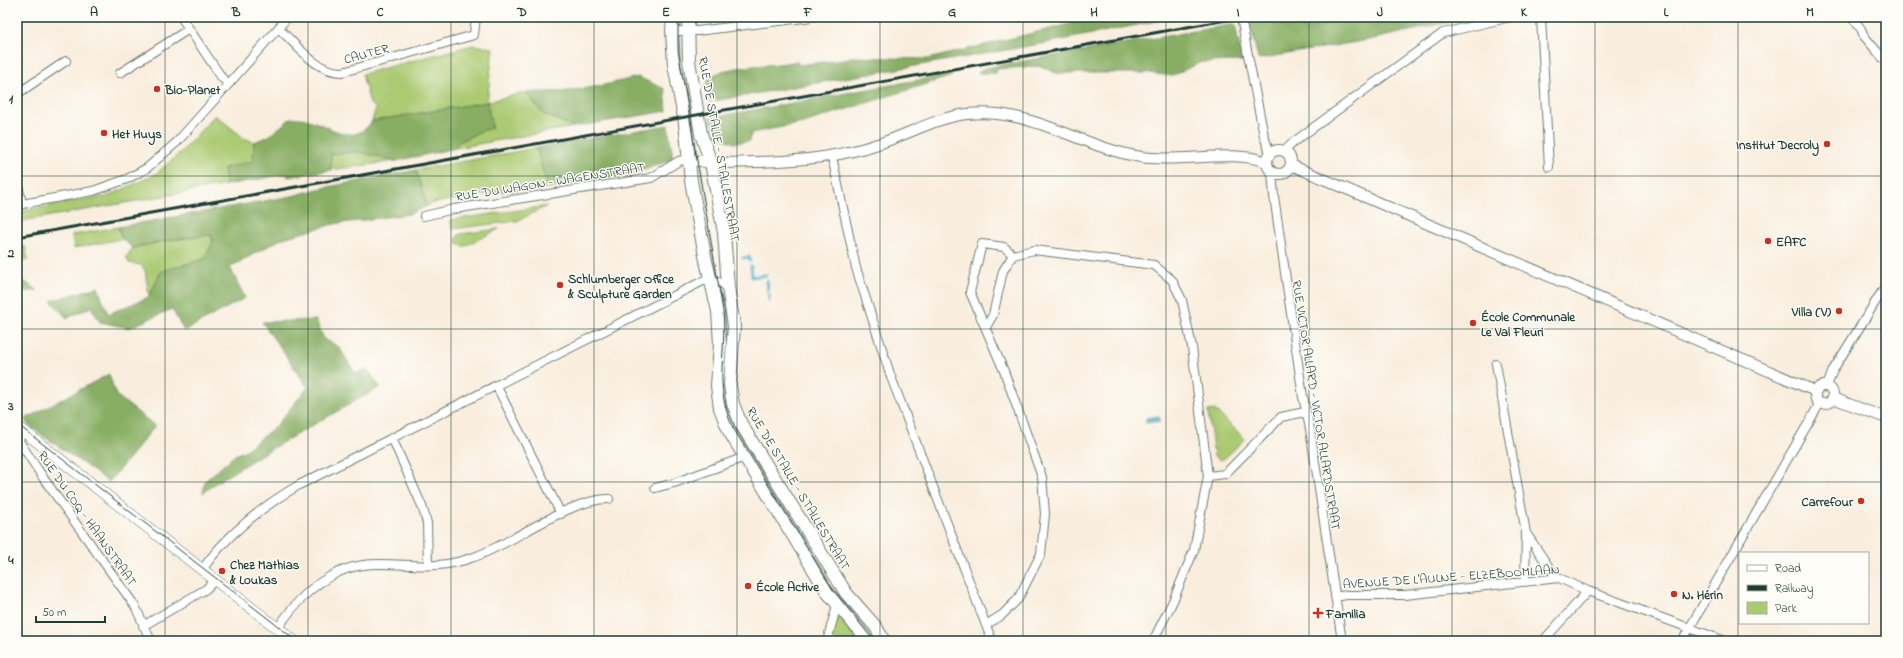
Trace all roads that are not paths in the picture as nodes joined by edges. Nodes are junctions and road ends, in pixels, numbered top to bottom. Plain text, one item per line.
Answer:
1 (181, 17) edge
2 (288, 17) edge
3 (476, 17) edge
4 (673, 17) edge
5 (688, 17) edge
6 (812, 17) edge
7 (1241, 17) edge
8 (1511, 17) edge
9 (1541, 17) edge
10 (1852, 17) edge
11 (278, 28) junction
12 (189, 29) junction
13 (672, 31) junction
14 (687, 32) junction
15 (66, 61) dead end
16 (1886, 62) edge
17 (120, 73) dead end
18 (229, 84) junction
19 (17, 94) edge
20 (1284, 151) junction
21 (832, 157) junction
22 (1268, 158) junction
23 (693, 160) junction
24 (711, 163) junction
25 (1291, 165) junction
26 (1549, 167) dead end
27 (1272, 172) junction
28 (17, 179) edge
29 (19, 204) edge
30 (424, 216) dead end
31 (1013, 255) junction
32 (710, 280) junction
33 (1886, 285) edge
34 (728, 287) junction
35 (986, 327) junction
36 (1496, 364) dead end
37 (496, 385) junction
38 (1827, 386) junction
39 (1815, 391) junction
40 (1833, 398) junction
41 (1820, 403) junction
42 (1305, 412) junction
43 (1886, 418) edge
44 (19, 428) edge
45 (392, 438) junction
46 (745, 457) junction
47 (1208, 476) junction
48 (655, 488) dead end
49 (609, 499) dead end
50 (561, 514) junction
51 (1526, 533) junction
52 (428, 565) junction
53 (202, 570) junction
54 (1559, 578) junction
55 (215, 580) junction
56 (1526, 581) junction
57 (1588, 591) junction
58 (1335, 597) junction
59 (837, 605) junction
60 (986, 625) junction
61 (143, 626) junction
62 (278, 628) junction
63 (1690, 628) junction
64 (151, 641) edge
65 (294, 641) edge
66 (827, 641) edge
67 (868, 641) edge
68 (884, 641) edge
69 (992, 641) edge
70 (1153, 641) edge
71 (1342, 641) edge
72 (1543, 641) edge
73 (1682, 641) edge
74 (1725, 641) edge

1 - 12 street
2 - 11 street
3 - 11 street, CAUTER
4 - 13 main road
5 - 14 main road, RUE DE STALLE - STALLESTRAAT
6 - 14 street
7 - 22 street, bridge
8 - 20 street
9 - 26 street
10 - 16 street
11 - 18 street
12 - 17 street
12 - 18 street
13 - 14 street
13 - 23 main road
14 - 24 main road, RUE DE STALLE - STALLESTRAAT
15 - 19 street
18 - 29 street
20 - 22 street
20 - 25 street
21 - 22 street
21 - 24 street
21 - 60 street
22 - 27 street
23 - 24 street
23 - 30 street, RUE DU WAGON - WAGENSTRAAT
23 - 32 main road
24 - 34 main road, RUE DE STALLE - STALLESTRAAT
25 - 27 street
25 - 39 street
27 - 42 street, RUE VICTOR ALLARD - VICTOR ALLARDSTRAAT
28 - 29 street
31 - 35 street
31 - 35 street
31 - 47 street
32 - 34 street
32 - 37 street
32 - 46 main road
33 - 38 street
34 - 68 main road, RUE DE STALLE - STALLESTRAAT
35 - 60 street
36 - 51 street
37 - 45 street
37 - 50 street
38 - 39 street
38 - 40 street
39 - 41 street
40 - 41 street
40 - 43 street
41 - 63 street
42 - 47 street
42 - 58 street, RUE VICTOR ALLARD - VICTOR ALLARDSTRAAT
44 - 53 main road
44 - 61 street, RUE DU COQ - HAANSTRAAT
45 - 52 street
45 - 53 street
46 - 48 street
46 - 59 main road
47 - 70 street
49 - 50 street
50 - 52 street
51 - 54 street
51 - 56 street
52 - 62 street
53 - 55 main road
54 - 56 street, AVENUE DE L'AULNE - ELZEBOOMLAAN
54 - 57 street, AVENUE DE L'AULNE - ELZEBOOMLAAN
55 - 61 street
55 - 62 main road
56 - 58 street, AVENUE DE L'AULNE - ELZEBOOMLAAN
57 - 63 street, AVENUE DE L'AULNE - ELZEBOOMLAAN
57 - 72 street
58 - 71 street, RUE VICTOR ALLARD - VICTOR ALLARDSTRAAT
59 - 66 street
59 - 67 main road
60 - 69 street
61 - 64 street, RUE DU COQ - HAANSTRAAT
62 - 65 main road
63 - 73 street
63 - 74 street, AVENUE DE L'AULNE - ELZEBOOMLAAN

